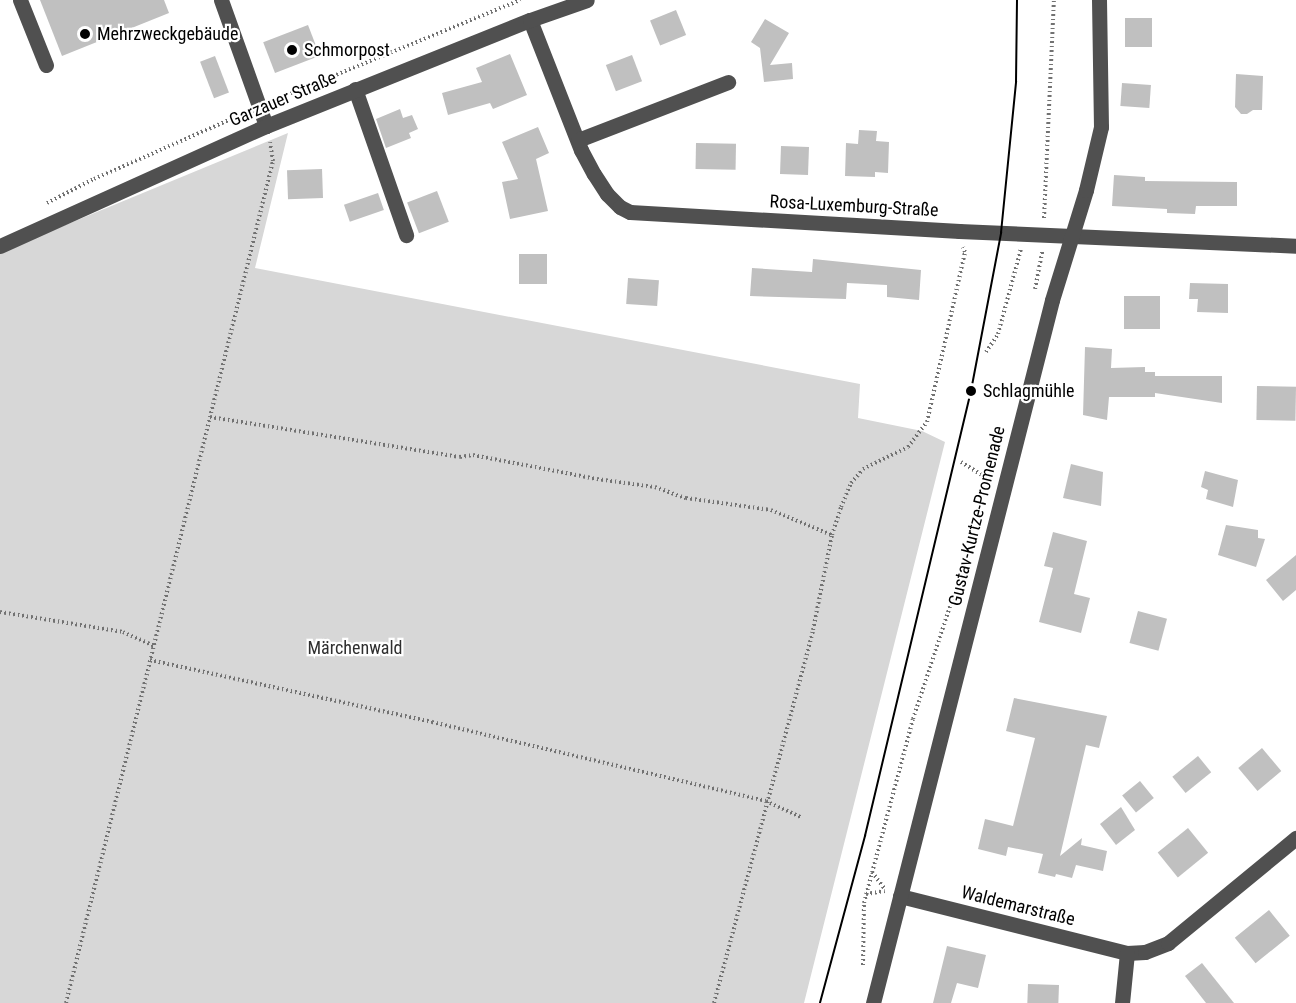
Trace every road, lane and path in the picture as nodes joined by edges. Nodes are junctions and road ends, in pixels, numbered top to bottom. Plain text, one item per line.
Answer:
1 (20, 0) edge
2 (221, 0) edge
3 (520, 0) edge
4 (587, 0) edge
5 (1054, 0) edge
6 (1099, 0) edge
7 (530, 20) junction
8 (46, 65) dead end
9 (728, 82) dead end
10 (355, 89) junction
11 (261, 105) junction
12 (266, 126) junction
13 (578, 140) junction
14 (43, 206) dead end
15 (959, 231) junction
16 (1023, 234) junction
17 (1072, 234) junction
18 (406, 235) dead end
19 (1043, 235) junction
20 (0, 246) edge
21 (1296, 246) edge
22 (1034, 294) dead end
23 (986, 352) dead end
24 (210, 417) junction
25 (961, 462) dead end
26 (991, 468) dead end
27 (988, 479) junction
28 (1005, 485) junction
29 (986, 489) dead end
30 (832, 535) junction
31 (968, 552) dead end
32 (0, 612) edge
33 (154, 646) junction
34 (150, 660) junction
35 (766, 801) junction
36 (801, 817) dead end
37 (1296, 838) edge
38 (866, 894) junction
39 (893, 894) junction
40 (1127, 953) junction
41 (861, 975) dead end
42 (66, 1003) edge
43 (714, 1003) edge
44 (873, 1003) edge
45 (1122, 1003) edge

1 - 8 street
2 - 11 street
3 - 11 path
4 - 7 street, Garzauer Straße
5 - 19 path
6 - 17 street, Gustav-Kurtze-Promenade
7 - 10 street, Garzauer Straße
7 - 13 street, Rosa-Luxemburg-Straße
9 - 13 street
10 - 12 street, Garzauer Straße
10 - 18 street
11 - 12 street
11 - 14 path
12 - 20 street, Garzauer Straße
12 - 24 path
13 - 15 street, Rosa-Luxemburg-Straße
15 - 16 street, Rosa-Luxemburg-Straße
15 - 30 path
16 - 19 street, Rosa-Luxemburg-Straße
16 - 23 path
17 - 19 street, Rosa-Luxemburg-Straße
17 - 21 street, Rosa-Luxemburg-Straße
17 - 28 street, Gustav-Kurtze-Promenade
19 - 22 path
24 - 30 path
24 - 33 path
25 - 27 path
26 - 27 path
27 - 28 path
27 - 29 path
28 - 39 street, Gustav-Kurtze-Promenade
30 - 35 path
31 - 38 path
32 - 33 path
33 - 34 path
34 - 35 path
34 - 42 path
35 - 36 path
35 - 43 path
37 - 40 street, Waldemarstraße
38 - 39 path
38 - 41 path
39 - 40 street, Waldemarstraße
39 - 44 street, Gustav-Kurtze-Promenade
40 - 45 street

